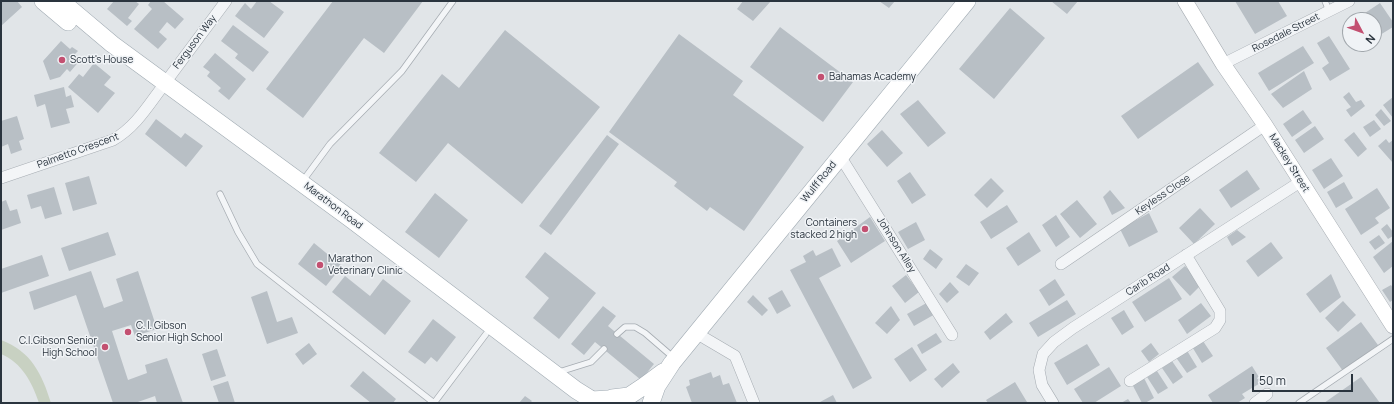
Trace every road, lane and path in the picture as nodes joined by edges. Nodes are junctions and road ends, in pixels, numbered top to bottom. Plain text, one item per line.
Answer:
1 (43, 1) edge
2 (61, 1) edge
3 (226, 1) edge
4 (453, 1) edge
5 (1185, 1) edge
6 (1348, 1) edge
7 (959, 3) edge
8 (1327, 6) edge
9 (1223, 64) junction
10 (162, 86) junction
11 (1265, 125) junction
12 (840, 156) junction
13 (1, 178) edge
14 (1300, 182) junction
15 (302, 183) junction
16 (220, 194) dead end
17 (1186, 255) junction
18 (1061, 264) dead end
19 (1393, 326) edge
20 (696, 333) junction
21 (486, 334) junction
22 (617, 334) dead end
23 (952, 335) dead end
24 (1393, 339) edge
25 (604, 349) dead end
26 (674, 361) junction
27 (555, 374) junction
28 (1130, 382) dead end
29 (1267, 394) dead end
30 (607, 400) edge
31 (434, 403) edge
32 (575, 403) edge
33 (636, 403) edge
34 (651, 403) edge
35 (754, 403) edge
36 (1053, 403) edge
37 (1255, 403) edge
38 (1299, 403) edge

1 - 10 main road, Marathon Road
2 - 10 main road, Marathon Road
3 - 10 street, Ferguson Way
4 - 15 lane
5 - 9 main road, Mackey Street
6 - 8 street, Rosedale Street
7 - 12 main road, Wulff Road
8 - 9 street, Rosedale Street
9 - 11 main road, Mackey Street
10 - 13 street, Palmetto Crescent
10 - 15 main road, Marathon Road
10 - 21 main road, Marathon Road
11 - 14 main road, Mackey Street
11 - 18 street, Keyless Close
12 - 20 main road, Wulff Road
12 - 23 street, Johnson Alley
14 - 17 street, Carib Road
14 - 19 main road, Mackey Street
15 - 27 main road, Marathon Road
16 - 31 lane
17 - 28 street
17 - 36 street, Carib Road
20 - 26 main road, Wulff Road
20 - 35 street
21 - 31 lane
21 - 32 main road, Marathon Road
22 - 26 lane
24 - 38 lane
25 - 27 lane
26 - 30 main road, Wulff Road
26 - 34 main road, Wulff Road
27 - 30 main road, Marathon Road
29 - 37 street
30 - 33 main road

